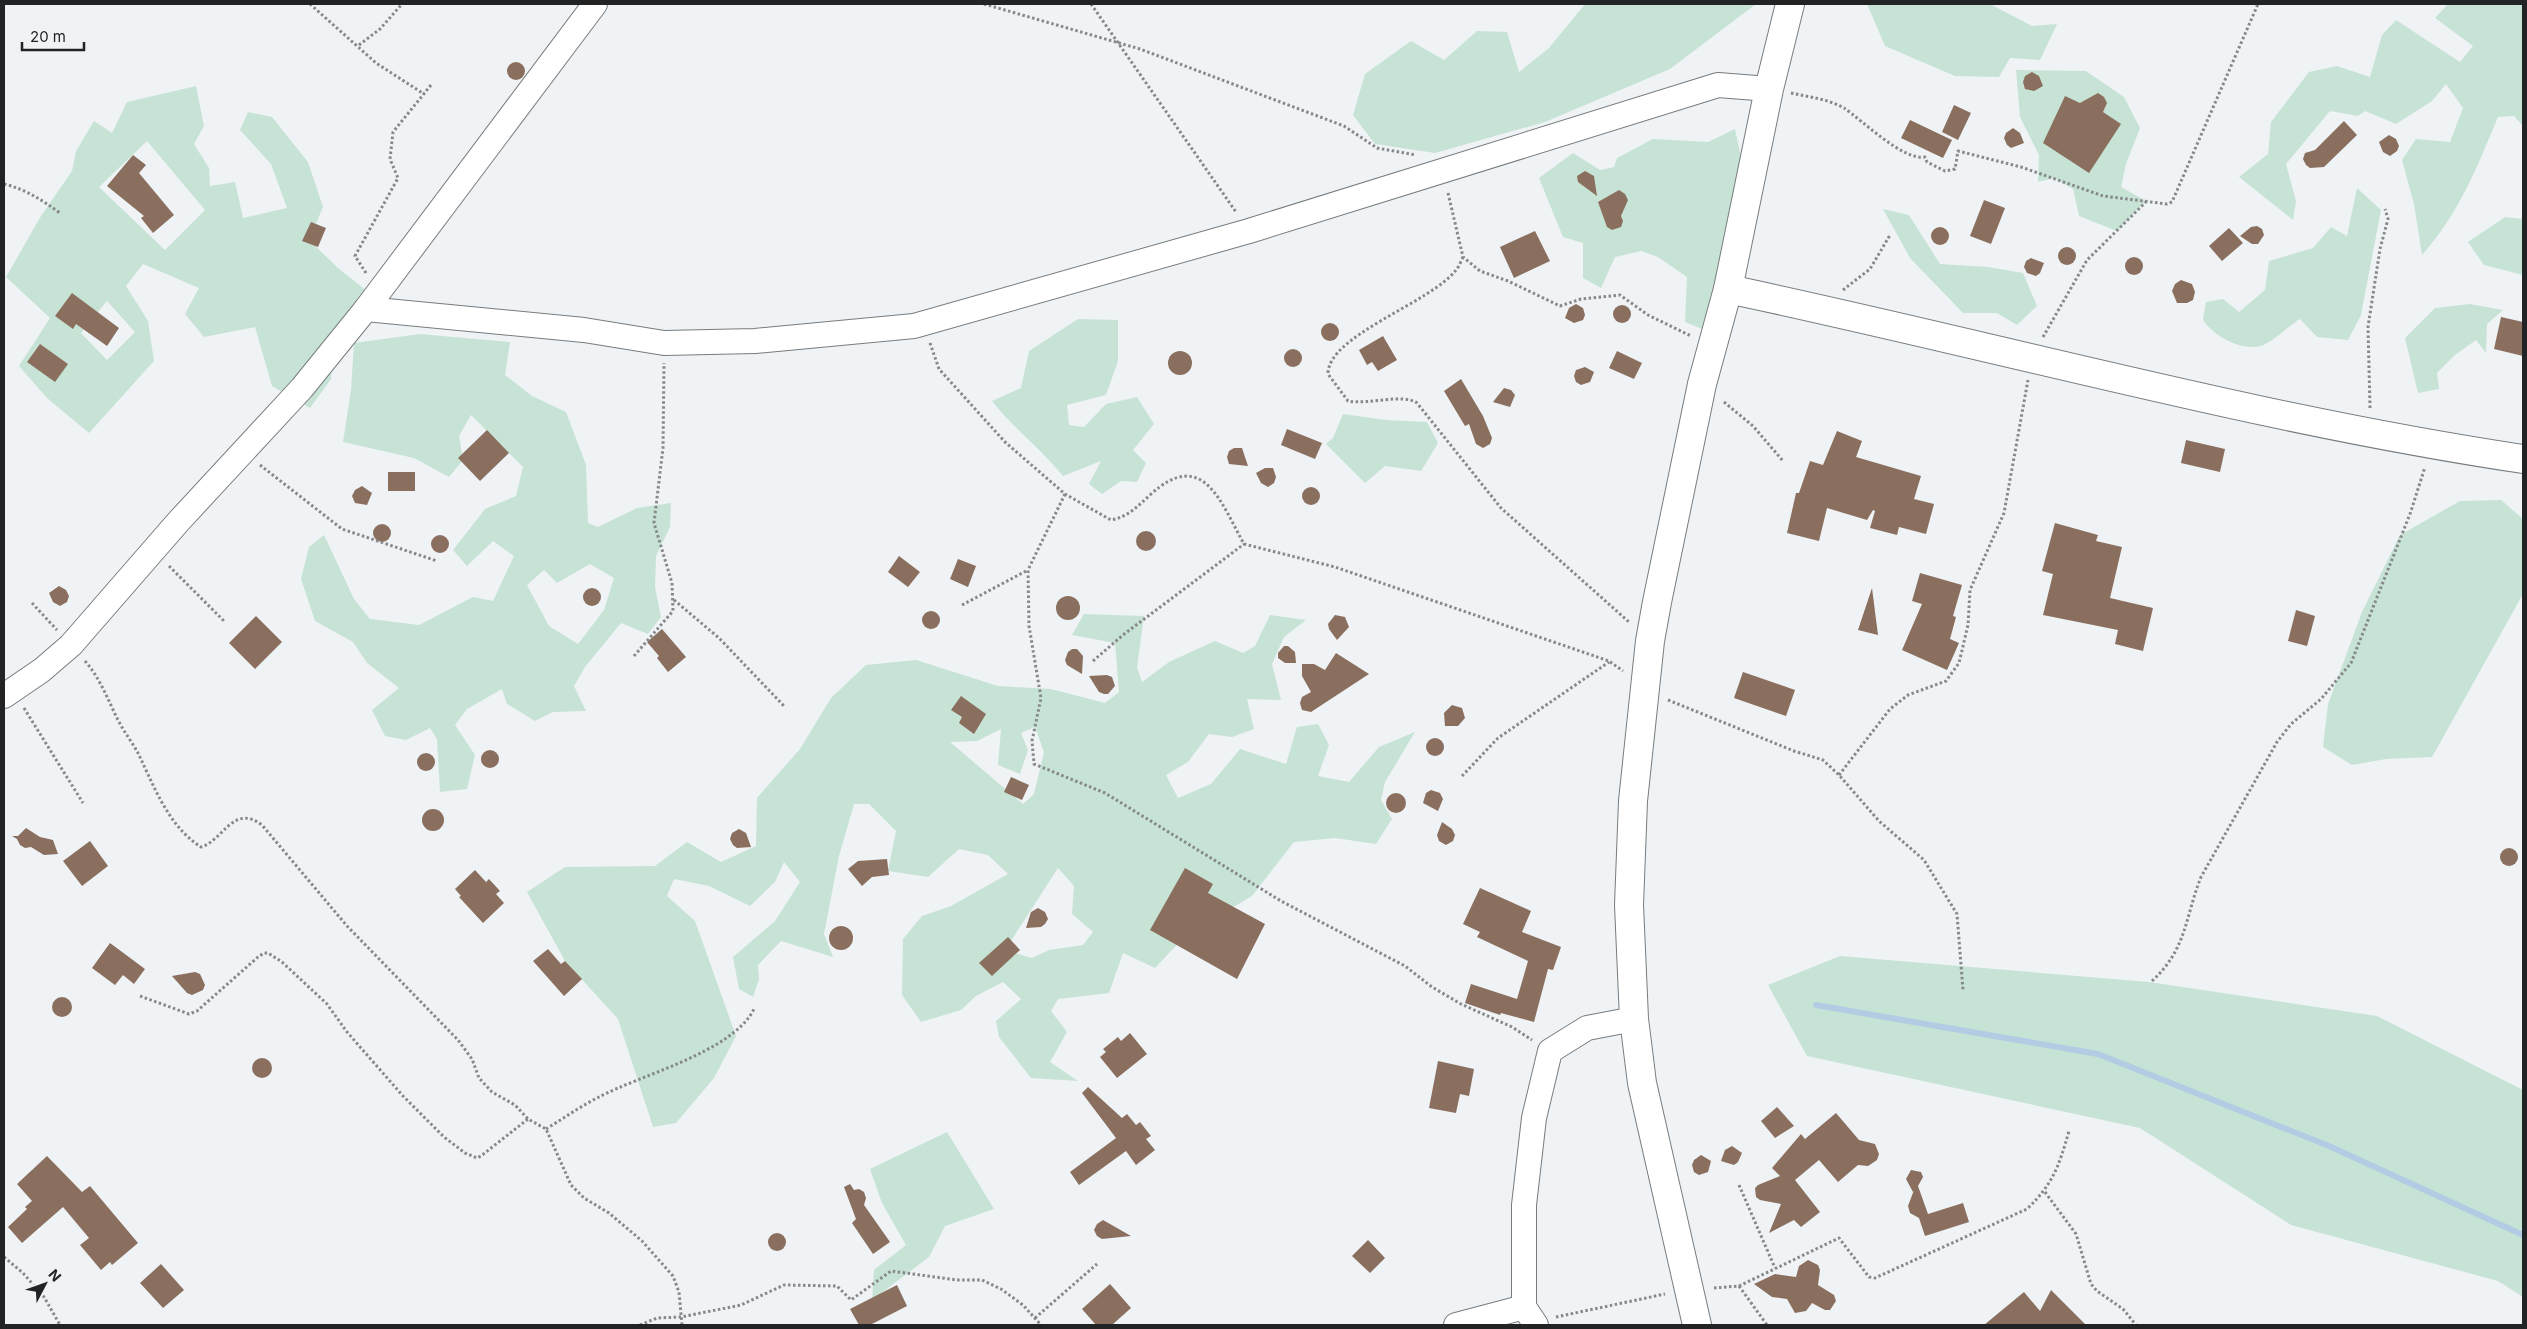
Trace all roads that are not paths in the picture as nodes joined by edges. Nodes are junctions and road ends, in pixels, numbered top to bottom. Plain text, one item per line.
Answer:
1 (595, 4) edge
2 (1790, 4) edge
3 (1769, 89) junction
4 (1728, 289) junction
5 (373, 301) junction
6 (2523, 459) edge
7 (10, 693) edge
8 (1634, 1019) junction
9 (1531, 1318) edge
10 (1456, 1325) edge
11 (1697, 1325) edge

1 - 5 street
2 - 3 street
3 - 4 street
3 - 5 street
4 - 6 street
4 - 8 street
5 - 7 street
8 - 9 street
8 - 11 street
9 - 10 street

